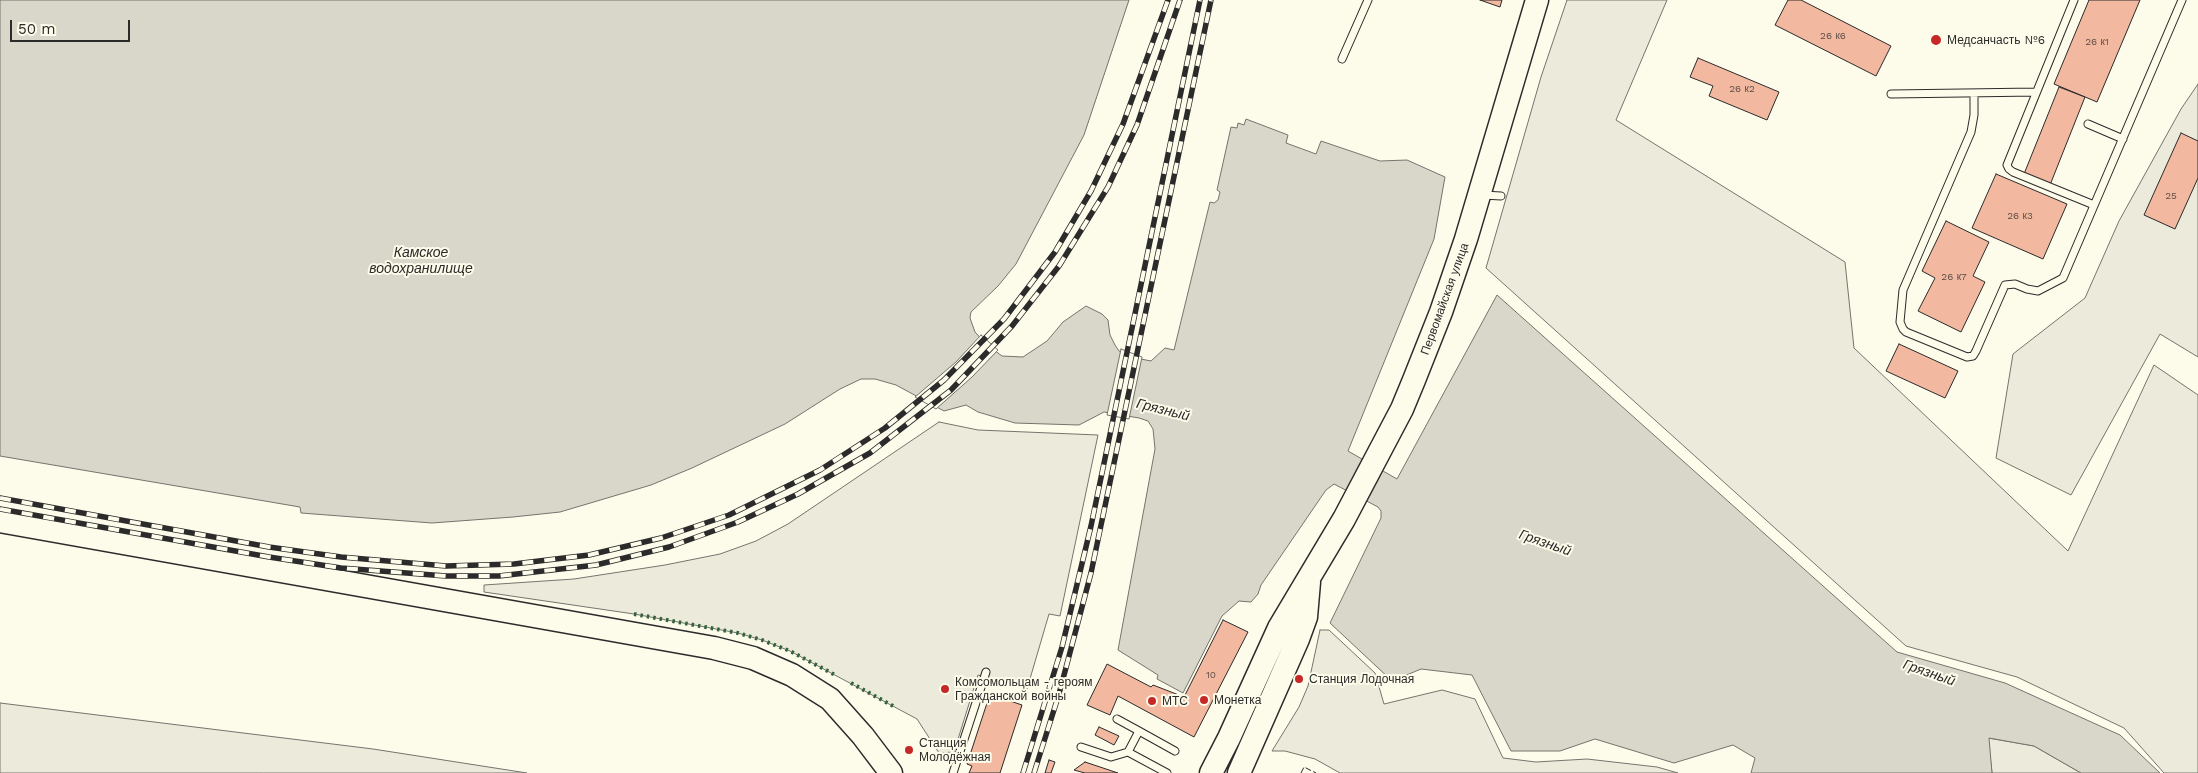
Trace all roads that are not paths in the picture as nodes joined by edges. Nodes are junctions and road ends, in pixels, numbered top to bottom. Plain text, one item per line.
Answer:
1 (1368, 0) edge
2 (1537, 0) edge
3 (2074, 0) edge
4 (2182, 0) edge
5 (1342, 59) dead end
6 (2036, 92) junction
7 (1891, 94) dead end
8 (1974, 94) junction
9 (2088, 124) dead end
10 (2123, 139) junction
11 (2094, 206) junction
12 (0, 521) edge
13 (1309, 580) junction
14 (986, 672) dead end
15 (1116, 719) dead end
16 (1139, 731) junction
17 (1081, 747) dead end
18 (1176, 751) dead end
19 (1128, 752) junction
20 (891, 773) edge
21 (953, 773) edge
22 (1168, 773) edge
23 (1211, 773) edge
24 (1239, 773) edge

1 - 5 lane
2 - 13 main road, Первомайская улица
3 - 6 lane
4 - 10 lane
6 - 8 lane
6 - 11 lane
7 - 8 lane
8 - 11 lane
9 - 10 lane
10 - 11 lane
12 - 20 main road
13 - 23 main road, Первомайская улица
13 - 24 main road, Первомайская улица
14 - 21 lane
15 - 16 lane
16 - 18 lane
16 - 19 lane
17 - 19 lane
19 - 22 lane

